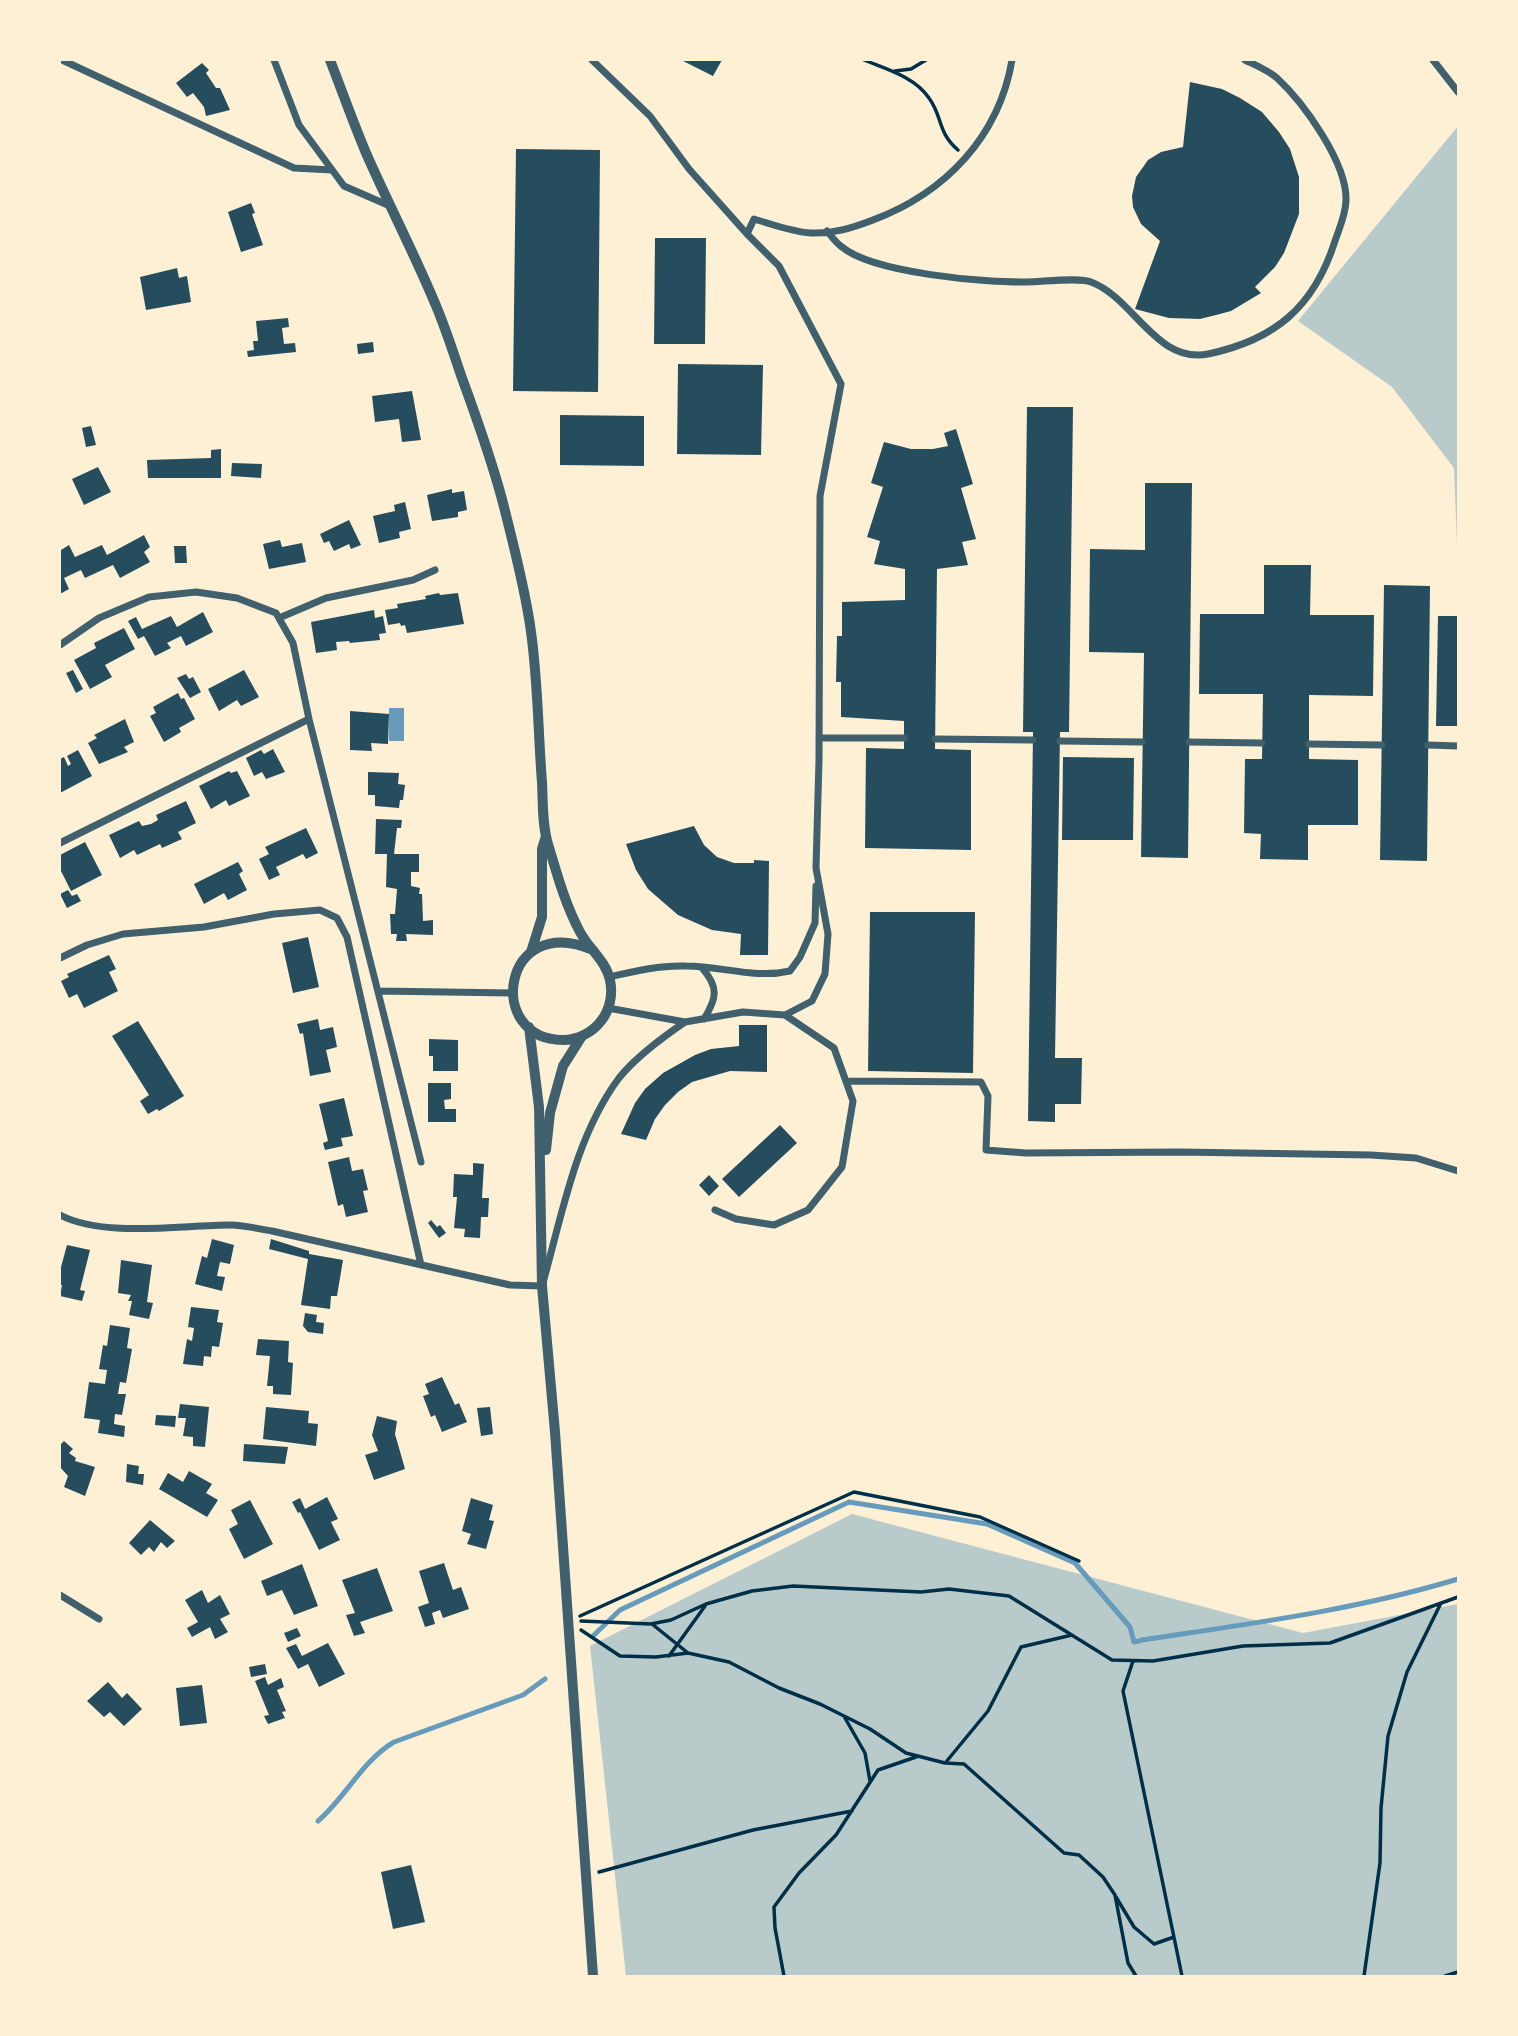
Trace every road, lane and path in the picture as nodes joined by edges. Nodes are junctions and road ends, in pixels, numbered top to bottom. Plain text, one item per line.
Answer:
1 (62, 60) edge
2 (274, 60) edge
3 (330, 60) edge
4 (592, 60) edge
5 (864, 60) edge
6 (926, 60) edge
7 (1012, 60) edge
8 (1245, 60) edge
9 (1433, 60) edge
10 (893, 71) junction
11 (1458, 92) edge
12 (968, 158) junction
13 (332, 170) junction
14 (391, 206) junction
15 (827, 232) junction
16 (747, 234) junction
17 (435, 570) dead end
18 (279, 618) junction
19 (60, 645) edge
20 (309, 719) junction
21 (819, 738) junction
22 (904, 738) dead end
23 (936, 739) dead end
24 (1032, 740) dead end
25 (1060, 741) dead end
26 (1142, 742) dead end
27 (1189, 742) dead end
28 (1262, 743) dead end
29 (1309, 744) dead end
30 (1382, 745) dead end
31 (1428, 745) dead end
32 (1458, 746) edge
33 (546, 836) junction
34 (60, 843) edge
35 (816, 868) junction
36 (593, 950) junction
37 (531, 952) junction
38 (60, 958) edge
39 (702, 968) junction
40 (609, 977) junction
41 (378, 991) junction
42 (513, 993) junction
43 (608, 1009) junction
44 (785, 1016) junction
45 (704, 1019) junction
46 (685, 1022) junction
47 (529, 1027) junction
48 (582, 1036) junction
49 (846, 1081) junction
50 (421, 1162) dead end
51 (1458, 1171) edge
52 (541, 1188) junction
53 (715, 1210) dead end
54 (60, 1215) edge
55 (421, 1265) junction
56 (542, 1286) junction
57 (1079, 1561) dead end
58 (60, 1595) edge
59 (1458, 1597) edge
60 (1441, 1603) junction
61 (706, 1604) junction
62 (99, 1619) dead end
63 (568, 1621) junction
64 (651, 1624) junction
65 (1072, 1635) junction
66 (677, 1644) junction
67 (688, 1653) junction
68 (670, 1656) junction
69 (1133, 1661) junction
70 (843, 1716) junction
71 (918, 1756) junction
72 (945, 1763) junction
73 (870, 1783) junction
74 (852, 1811) junction
75 (586, 1876) junction
76 (1115, 1895) junction
77 (1174, 1937) junction
78 (1458, 1972) edge
79 (593, 1976) edge
80 (784, 1976) edge
81 (1136, 1976) edge
82 (1182, 1976) edge
83 (1364, 1976) edge
84 (1445, 1976) edge

1 - 13 street
2 - 13 street
3 - 14 street
4 - 16 street
5 - 10 path
6 - 10 path
7 - 12 street
8 - 15 street
9 - 11 street
10 - 12 path
12 - 15 street
13 - 14 street
14 - 33 street
15 - 16 street
16 - 21 street
17 - 18 street
18 - 19 street
18 - 20 street
20 - 34 street
20 - 41 street
21 - 22 street
21 - 35 street
23 - 24 street
25 - 26 street
27 - 28 street
29 - 30 street
31 - 32 street
33 - 36 street
33 - 37 street
35 - 39 street
35 - 44 street
36 - 37 street
36 - 40 street
37 - 42 street
38 - 55 street
39 - 40 street
39 - 45 street
40 - 43 street
41 - 42 street
41 - 50 street
42 - 47 street
43 - 46 street
43 - 48 street
44 - 45 street
44 - 49 street
45 - 46 street
46 - 56 street
47 - 48 street
47 - 52 street
48 - 52 street
49 - 51 street
49 - 53 street
52 - 56 street
54 - 55 street
55 - 56 street
56 - 63 street
57 - 63 path
58 - 62 street
59 - 60 path
60 - 69 path
60 - 83 path
61 - 64 path
61 - 65 path
61 - 66 path
63 - 64 path
63 - 68 path
63 - 75 street
64 - 66 path
65 - 69 path
65 - 72 path
66 - 67 path
66 - 68 path
67 - 68 path
67 - 70 path
69 - 77 path
70 - 71 path
70 - 73 path
71 - 72 path
71 - 73 path
72 - 76 path
73 - 74 path
74 - 75 path
74 - 80 path
75 - 79 street
76 - 77 path
76 - 81 path
77 - 82 path
78 - 84 path

